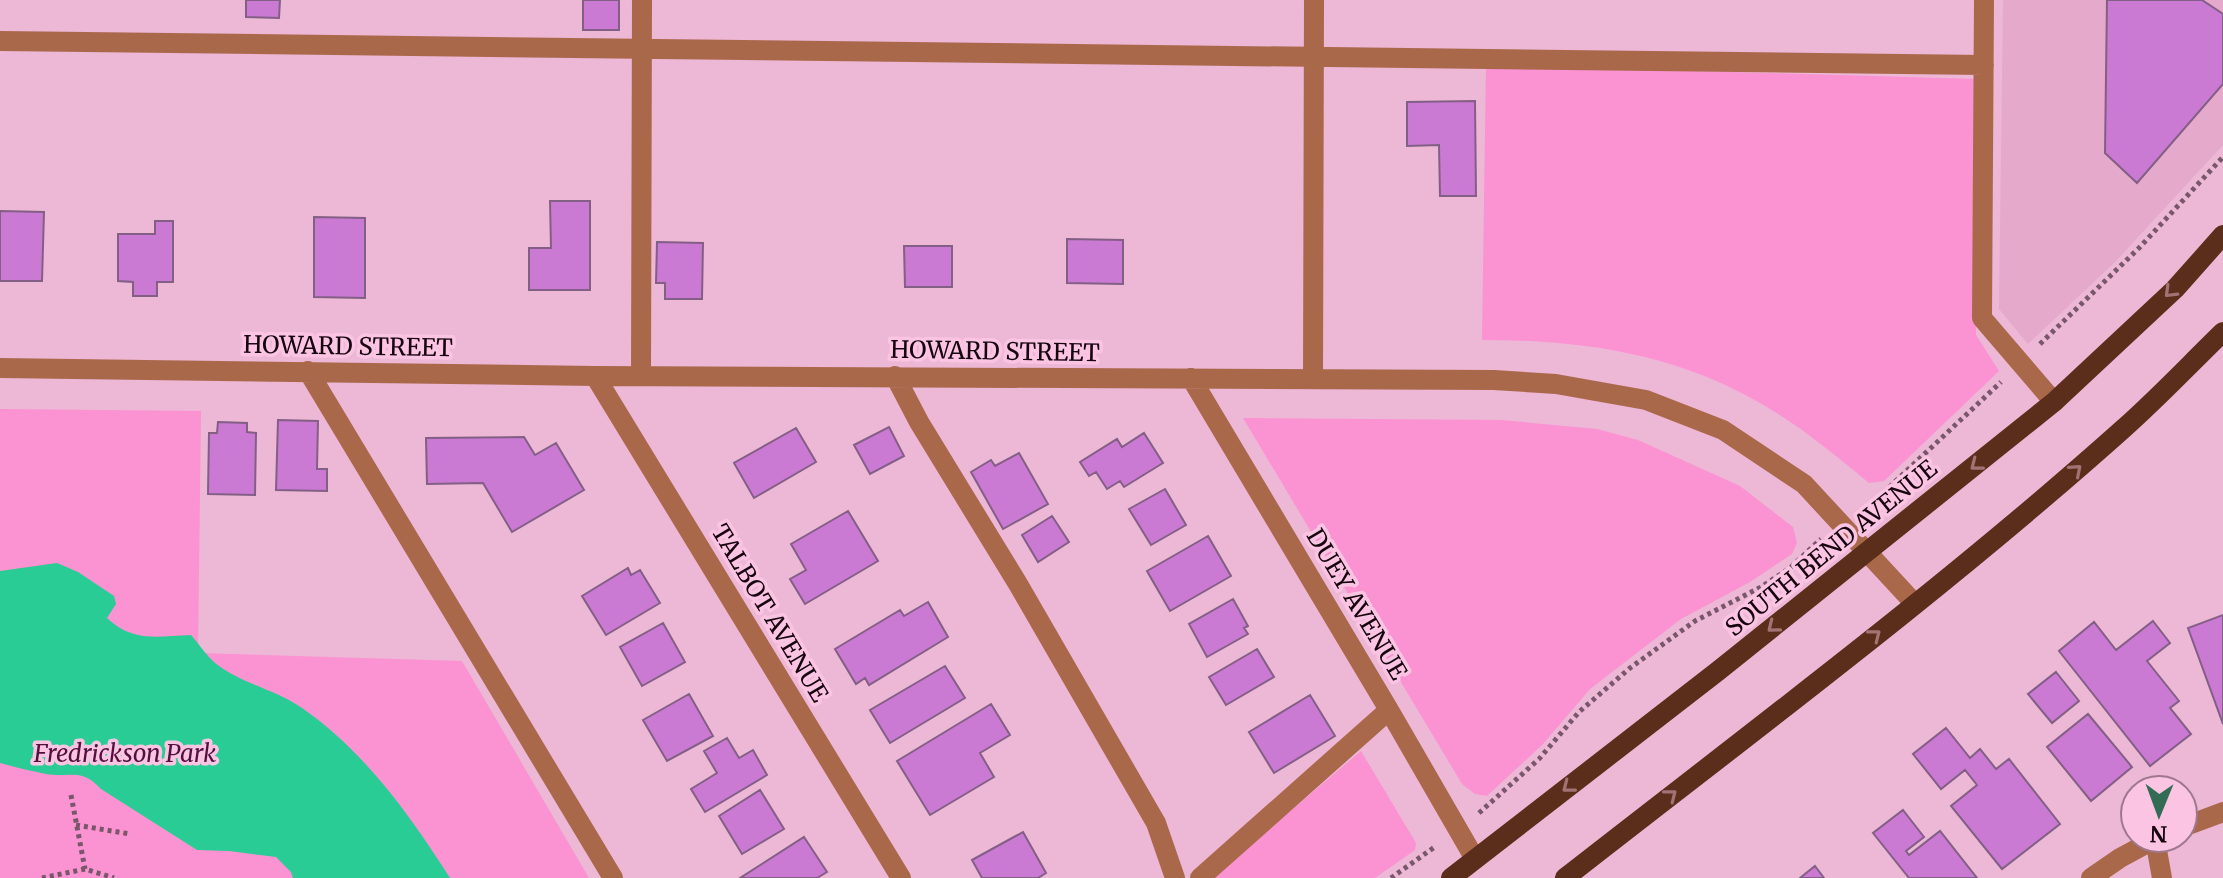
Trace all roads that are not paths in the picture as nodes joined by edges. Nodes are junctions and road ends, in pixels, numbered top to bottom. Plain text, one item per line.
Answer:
1 (642, 0) edge
2 (1314, 0) edge
3 (1984, 0) edge
4 (0, 41) edge
5 (642, 48) junction
6 (1315, 57) junction
7 (1984, 65) junction
8 (2223, 235) edge
9 (2223, 332) edge
10 (0, 368) edge
11 (308, 371) junction
12 (641, 375) junction
13 (595, 376) junction
14 (895, 376) junction
15 (1191, 378) junction
16 (1313, 379) junction
17 (2054, 402) junction
18 (1865, 552) junction
19 (1915, 604) junction
20 (1389, 710) junction
21 (2223, 812) edge
22 (2199, 821) edge
23 (2127, 854) edge
24 (2158, 854) edge
25 (1475, 859) junction
26 (613, 878) edge
27 (901, 878) edge
28 (1175, 878) edge
29 (1200, 878) edge
30 (1451, 878) edge
31 (1565, 878) edge
32 (2091, 878) edge
33 (2162, 878) edge

1 - 5 street
2 - 6 street
3 - 7 street
4 - 5 street
5 - 6 street
5 - 12 street
6 - 7 street
6 - 16 street
7 - 17 street
8 -> 17 main road, SOUTH BEND AVENUE
19 -> 9 main road
10 - 11 street, HOWARD STREET
11 - 13 street, HOWARD STREET
11 - 26 street
12 - 13 street, HOWARD STREET
12 - 14 street, HOWARD STREET
13 - 27 street, TALBOT AVENUE
14 - 15 street, HOWARD STREET
14 - 28 street
15 - 16 street, HOWARD STREET
15 - 20 street, DUEY AVENUE
16 - 18 street, HOWARD STREET
17 -> 18 main road, SOUTH BEND AVENUE
18 - 19 street, HOWARD STREET
18 -> 25 main road, SOUTH BEND AVENUE
31 -> 19 main road
20 - 25 street, DUEY AVENUE
20 - 29 street
21 - 22 street
23 - 32 street
24 - 33 street
25 - 30 main road, SOUTH BEND AVENUE

